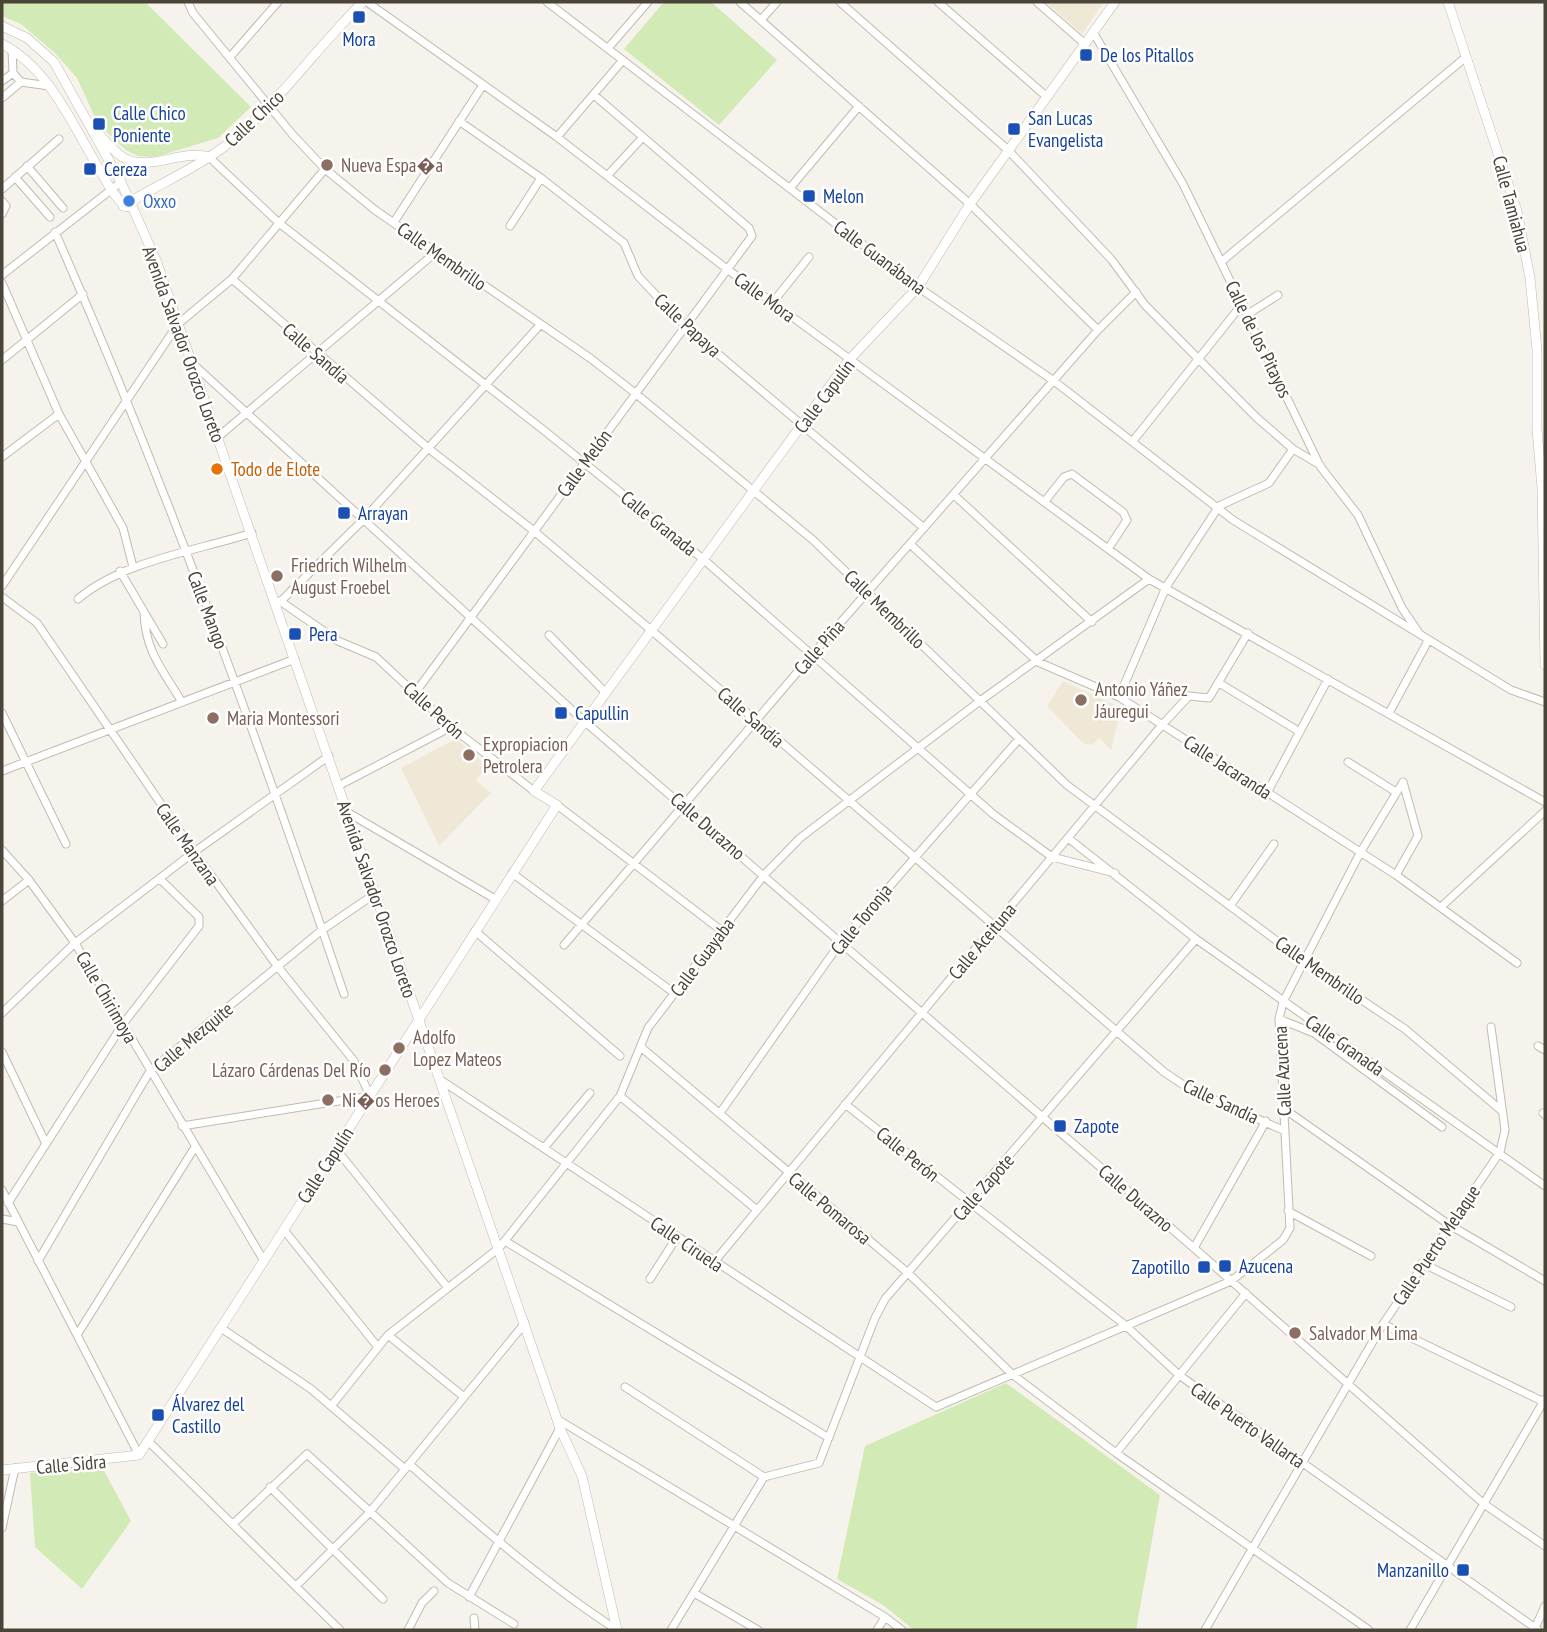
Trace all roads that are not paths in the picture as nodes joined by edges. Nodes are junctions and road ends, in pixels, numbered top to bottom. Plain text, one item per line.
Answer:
1 (188, 2) edge
2 (278, 2) edge
3 (365, 2) edge
4 (547, 2) edge
5 (740, 2) edge
6 (777, 2) edge
7 (840, 2) edge
8 (938, 2) edge
9 (1037, 2) edge
10 (1115, 2) edge
11 (1448, 2) edge
12 (646, 3) edge
13 (761, 20) junction
14 (2, 26) edge
15 (1093, 32) junction
16 (2, 44) edge
17 (1085, 44) junction
18 (609, 47) junction
19 (12, 50) junction
20 (230, 57) junction
21 (1466, 57) junction
22 (623, 60) junction
23 (13, 73) junction
24 (2, 81) edge
25 (20, 82) junction
26 (484, 85) junction
27 (49, 86) junction
28 (594, 95) junction
29 (1047, 97) junction
30 (2, 98) edge
31 (271, 106) junction
32 (859, 106) junction
33 (459, 121) junction
34 (90, 126) junction
35 (557, 137) junction
36 (643, 137) junction
37 (59, 139) dead end
38 (1008, 150) junction
39 (209, 157) junction
40 (27, 166) junction
41 (325, 169) junction
42 (607, 176) junction
43 (15, 177) junction
44 (541, 178) junction
45 (121, 182) junction
46 (790, 188) junction
47 (2, 189) edge
48 (111, 189) junction
49 (2, 201) edge
50 (127, 203) junction
51 (970, 204) junction
52 (63, 208) dead end
53 (2, 214) edge
54 (50, 217) dead end
55 (394, 222) junction
56 (279, 223) junction
57 (510, 226) dead end
58 (55, 232) junction
59 (436, 251) junction
60 (809, 257) dead end
61 (1221, 261) junction
62 (727, 269) junction
63 (2, 275) edge
64 (232, 279) junction
65 (2, 283) edge
66 (918, 287) junction
67 (1136, 292) junction
68 (82, 294) junction
69 (1278, 295) dead end
70 (378, 301) junction
71 (773, 302) junction
72 (1243, 303) junction
73 (1248, 314) junction
74 (178, 324) junction
75 (540, 324) junction
76 (685, 326) junction
77 (1097, 330) junction
78 (28, 338) junction
79 (316, 354) junction
80 (1198, 359) junction
81 (2, 360) edge
82 (849, 360) junction
83 (192, 362) junction
84 (1054, 381) junction
85 (485, 383) junction
86 (635, 393) junction
87 (128, 399) junction
88 (245, 413) junction
89 (59, 414) junction
90 (802, 425) junction
91 (1541, 427) edge
92 (218, 437) junction
93 (1133, 441) junction
94 (428, 448) junction
95 (1293, 449) junction
96 (2, 457) edge
97 (985, 459) junction
98 (584, 462) junction
99 (86, 463) junction
100 (1320, 466) junction
101 (753, 490) junction
102 (1544, 490) edge
103 (954, 495) junction
104 (1045, 501) junction
105 (1219, 506) junction
106 (363, 520) junction
107 (924, 528) junction
108 (534, 531) junction
109 (252, 533) junction
110 (910, 544) junction
111 (1108, 549) junction
112 (187, 554) junction
113 (703, 559) junction
114 (133, 568) junction
115 (120, 571) junction
116 (1149, 579) junction
117 (2, 586) edge
118 (1166, 587) junction
119 (1544, 587) edge
120 (867, 592) junction
121 (2, 597) edge
122 (78, 598) dead end
123 (279, 601) junction
124 (144, 612) junction
125 (470, 617) junction
126 (1092, 622) junction
127 (652, 630) junction
128 (1248, 633) junction
129 (549, 635) dead end
130 (1429, 642) junction
131 (163, 644) dead end
132 (812, 655) junction
133 (295, 659) junction
134 (1038, 662) junction
135 (1545, 665) edge
136 (1328, 679) junction
137 (236, 681) junction
138 (1219, 683) junction
139 (604, 691) junction
140 (415, 693) junction
141 (1119, 697) junction
142 (980, 701) junction
143 (182, 702) junction
144 (1545, 702) edge
145 (2, 713) edge
146 (1389, 713) junction
147 (583, 720) junction
148 (755, 721) junction
149 (1162, 725) junction
150 (451, 727) junction
151 (108, 729) junction
152 (1300, 732) junction
153 (1019, 738) junction
154 (918, 748) junction
155 (328, 756) junction
156 (25, 761) junction
157 (1348, 762) dead end
158 (2, 771) edge
159 (338, 786) junction
160 (534, 791) junction
161 (276, 792) junction
162 (1396, 792) junction
163 (970, 793) junction
164 (1267, 793) junction
165 (848, 800) junction
166 (1545, 802) edge
167 (557, 805) junction
168 (683, 805) junction
169 (1095, 806) junction
170 (1545, 811) edge
171 (348, 812) junction
172 (1068, 838) junction
173 (66, 844) dead end
174 (1274, 845) dead end
175 (2, 850) edge
176 (194, 852) junction
177 (1360, 853) junction
178 (912, 857) junction
179 (1052, 858) junction
180 (633, 863) junction
181 (512, 873) junction
182 (1115, 873) junction
183 (764, 875) junction
184 (1396, 875) junction
185 (29, 880) junction
186 (161, 880) junction
187 (376, 893) junction
188 (495, 899) junction
189 (2, 901) edge
190 (1230, 906) junction
191 (1442, 906) junction
192 (583, 924) junction
193 (994, 926) junction
194 (323, 930) junction
195 (475, 931) junction
196 (722, 931) junction
197 (1196, 939) junction
198 (75, 943) junction
199 (840, 943) junction
200 (564, 945) dead end
201 (1304, 961) junction
202 (1517, 963) dead end
203 (278, 967) junction
204 (674, 993) junction
205 (344, 994) dead end
206 (1283, 1002) junction
207 (2, 1013) edge
208 (922, 1014) junction
209 (1279, 1019) junction
210 (418, 1020) junction
211 (123, 1024) junction
212 (1491, 1027) dead end
213 (1116, 1031) junction
214 (642, 1048) junction
215 (2, 1052) edge
216 (620, 1056) dead end
217 (150, 1071) junction
218 (439, 1079) junction
219 (590, 1093) dead end
220 (370, 1096) junction
221 (620, 1096) junction
222 (845, 1104) junction
223 (1283, 1108) junction
224 (1502, 1111) junction
225 (720, 1113) junction
226 (1042, 1117) junction
227 (1266, 1121) junction
228 (182, 1125) junction
229 (1442, 1127) dead end
230 (1285, 1131) junction
231 (46, 1144) junction
232 (195, 1147) junction
233 (544, 1148) junction
234 (336, 1149) junction
235 (1500, 1152) junction
236 (567, 1163) junction
237 (788, 1173) junction
238 (1545, 1186) edge
239 (2, 1190) edge
240 (8, 1203) junction
241 (970, 1203) junction
242 (757, 1210) junction
243 (1288, 1211) junction
244 (2, 1219) edge
245 (18, 1222) junction
246 (1448, 1224) junction
247 (284, 1230) junction
248 (677, 1237) junction
249 (502, 1245) junction
250 (1194, 1248) junction
251 (1371, 1256) dead end
252 (264, 1261) junction
253 (38, 1262) junction
254 (714, 1262) junction
255 (1422, 1263) junction
256 (908, 1273) junction
257 (650, 1279) dead end
258 (1231, 1281) junction
259 (1545, 1281) edge
260 (448, 1288) junction
261 (1246, 1293) junction
262 (1511, 1307) dead end
263 (525, 1324) junction
264 (1383, 1324) junction
265 (1125, 1325) junction
266 (220, 1328) junction
267 (77, 1335) junction
268 (388, 1335) junction
269 (377, 1346) junction
270 (860, 1357) junction
271 (1012, 1374) junction
272 (1179, 1375) junction
273 (1349, 1384) junction
274 (625, 1387) dead end
275 (464, 1396) junction
276 (1544, 1401) edge
277 (332, 1405) junction
278 (936, 1407) joint
279 (558, 1424) junction
280 (829, 1438) junction
281 (148, 1441) junction
282 (1116, 1453) junction
283 (139, 1455) junction
284 (1302, 1464) junction
285 (407, 1466) junction
286 (15, 1468) junction
287 (2, 1470) edge
288 (764, 1477) junction
289 (270, 1487) junction
290 (1484, 1504) junction
291 (369, 1514) junction
292 (233, 1524) junction
293 (735, 1526) junction
294 (2, 1528) edge
295 (496, 1541) junction
296 (1545, 1546) edge
297 (1252, 1549) junction
298 (332, 1550) junction
299 (1448, 1566) junction
300 (296, 1586) junction
301 (434, 1591) dead end
302 (694, 1593) junction
303 (469, 1597) junction
304 (383, 1599) dead end
305 (1545, 1606) edge
306 (885, 1617) junction
307 (474, 1618) dead end
308 (514, 1624) dead end
309 (340, 1630) edge
310 (408, 1630) edge
311 (475, 1630) edge
312 (617, 1630) edge
313 (671, 1630) edge
314 (758, 1630) edge
315 (877, 1630) edge
316 (902, 1630) edge
317 (1205, 1630) edge
318 (1369, 1630) edge
319 (1410, 1630) edge
320 (1536, 1630) edge

1 - 20 street, Calle Membrillo
2 - 20 street
3 - 26 street, Calle Mora
3 - 31 street, Calle Chico
4 - 18 street, Calle Guanábana
5 - 13 street
6 - 13 street
7 - 38 street
8 - 29 street
9 - 17 street
10 - 15 street, Calle Capulín
11 - 21 street, Calle Tamiahua
12 - 18 street
13 - 32 street
14 - 34 street
15 - 17 street, Calle Capulín
15 - 61 street, Calle de los Pitayos
16 - 19 street
17 - 29 street, Calle Capulín
18 - 22 street, Calle Guanábana
19 - 23 street
19 - 27 street
20 - 31 street, Calle Membrillo
21 - 61 street
21 - 91 street, Calle Tamiahua
22 - 28 street
22 - 46 street, Calle Guanábana
23 - 24 street
23 - 25 street
25 - 27 street
25 - 30 street
26 - 33 street
26 - 35 street, Calle Mora
27 - 48 street
28 - 35 street
28 - 36 street
29 - 38 street, Calle Capulín
31 - 39 street, Calle Chico
31 - 41 street, Calle Membrillo
32 - 46 street
32 - 51 street
33 - 44 street, Calle Papaya
33 - 55 street
34 - 39 street
34 - 45 street
35 - 42 street, Calle Mora
36 - 42 street
36 - 62 street, Calle Melón
37 - 40 street
38 - 51 street, Calle Capulín
38 - 67 street
39 - 50 street, Calle Chico
39 - 56 street, Calle Granada
40 - 43 street
40 - 52 street
41 - 55 street, Calle Membrillo
41 - 56 street
42 - 62 street, Calle Mora
43 - 47 street
43 - 54 street
44 - 57 street
44 - 76 street, Calle Papaya
45 - 48 street
45 - 50 street
46 - 66 street, Calle Guanábana
48 - 50 street
48 - 58 street
49 - 53 street
50 - 74 street, Avenida Salvador Orozco Loreto
51 - 66 street, Calle Capulín
51 - 77 street
55 - 59 street, Calle Membrillo
56 - 64 street
56 - 70 street, Calle Granada
58 - 63 street
58 - 68 street, Calle Mango
59 - 70 street
59 - 75 street, Calle Membrillo
60 - 71 street
61 - 72 street, Calle de los Pitayos
62 - 71 street, Calle Mora
62 - 76 street, Calle Melón
64 - 74 street
64 - 79 street, Calle Sandía
65 - 78 street
66 - 82 street, Calle Capulín
66 - 84 street, Calle Guanábana
67 - 77 street, Calle Piña
67 - 80 street
68 - 78 street
68 - 87 street, Calle Mango
69 - 73 street
70 - 79 street
70 - 85 street, Calle Granada
71 - 82 street, Calle Mora
72 - 73 street, Calle de los Pitayos
72 - 80 street
73 - 100 street, Calle de los Pitayos
74 - 83 street, Avenida Salvador Orozco Loreto
74 - 87 street
75 - 85 street
75 - 86 street, Calle Membrillo
76 - 86 street, Calle Melón
76 - 90 street, Calle Papaya
77 - 84 street, Calle Piña
78 - 81 street
78 - 89 street
79 - 88 street
79 - 94 street, Calle Sandía
80 - 93 street
80 - 95 street
82 - 90 street, Calle Capulín
82 - 97 street, Calle Mora
83 - 88 street, Calle Durazno
83 - 92 street, Avenida Salvador Orozco Loreto
84 - 93 street, Calle Guanábana
84 - 97 street, Calle Piña
85 - 94 street
85 - 98 street, Calle Granada
86 - 98 street, Calle Melón
86 - 101 street, Calle Membrillo
87 - 99 street
87 - 112 street, Calle Mango
88 - 92 street
88 - 106 street, Calle Durazno
89 - 96 street
89 - 99 street
90 - 101 street, Calle Capulín
90 - 107 street, Calle Papaya
91 - 102 street, Calle Tamiahua
92 - 109 street, Avenida Salvador Orozco Loreto
93 - 105 street, Calle Guanábana
94 - 106 street
94 - 108 street, Calle Sandía
95 - 100 street
95 - 105 street
97 - 103 street, Calle Piña
97 - 104 street, Calle Mora
98 - 108 street, Calle Melón
98 - 113 street, Calle Granada
99 - 114 street
99 - 117 street
100 - 130 street, Calle de los Pitayos
101 - 113 street, Calle Capulín
101 - 120 street, Calle Membrillo
102 - 119 street, Calle Tamiahua
103 - 107 street, Calle Piña
103 - 126 street
104 - 111 street, Calle Mora
104 - 111 street
105 - 118 street
105 - 130 street, Calle Guanábana
106 - 123 street
106 - 125 street, Calle Durazno
107 - 110 street, Calle Piña
108 - 125 street, Calle Melón
108 - 127 street, Calle Sandía
109 - 112 street
109 - 123 street, Avenida Salvador Orozco Loreto
110 - 120 street, Calle Piña
110 - 134 street, Calle Jacaranda
111 - 116 street, Calle Mora
112 - 114 street
112 - 137 street, Calle Mango
113 - 127 street, Calle Capulín
113 - 132 street, Calle Granada
114 - 115 street
115 - 122 street
115 - 124 street
116 - 118 street, Calle Mora
116 - 126 street, Calle Guayaba
118 - 128 street, Calle Mora
118 - 141 street
119 - 135 street, Calle Tamiahua
120 - 132 street, Calle Piña
120 - 142 street, Calle Membrillo
121 - 151 street, Calle Manzana
123 - 133 street, Avenida Salvador Orozco Loreto
123 - 140 street, Calle Perón
124 - 131 street
124 - 143 street
125 - 140 street, Calle Melón
125 - 147 street, Calle Durazno
126 - 134 street, Calle Guayaba
127 - 139 street, Calle Capulín
127 - 148 street, Calle Sandía
128 - 136 street, Calle Mora
128 - 138 street
129 - 139 street
130 - 144 street, Calle Guanábana
130 - 146 street
132 - 148 street, Calle Piña
132 - 154 street, Calle Granada
133 - 137 street
133 - 155 street, Avenida Salvador Orozco Loreto
134 - 141 street, Calle Jacaranda
134 - 142 street, Calle Guayaba
136 - 146 street, Calle Mora
136 - 152 street
137 - 143 street
137 - 161 street, Calle Mango
138 - 149 street, Calle Aceituna
138 - 152 street
139 - 147 street, Calle Capulín
140 - 150 street, Calle Perón
141 - 149 street, Calle Jacaranda
142 - 153 street, Calle Membrillo
142 - 154 street, Calle Guayaba
143 - 151 street
145 - 156 street
146 - 166 street, Calle Mora
147 - 160 street, Calle Capulín
147 - 168 street, Calle Durazno
148 - 165 street, Calle Sandía
148 - 168 street, Calle Piña
149 - 164 street, Calle Jacaranda
149 - 169 street, Calle Aceituna
150 - 159 street
150 - 160 street, Calle Perón
151 - 156 street
151 - 176 street, Calle Manzana
152 - 164 street
153 - 163 street, Calle Toronja
153 - 169 street, Calle Membrillo
154 - 163 street, Calle Granada
154 - 165 street, Calle Guayaba
155 - 159 street, Avenida Salvador Orozco Loreto
155 - 161 street
156 - 158 street
156 - 173 street
157 - 162 street
159 - 171 street, Avenida Salvador Orozco Loreto
160 - 167 street, Calle Perón
161 - 176 street
161 - 194 street, Calle Mango
162 - 177 street, Calle Azucena
162 - 184 street, Calle Azucena
163 - 178 street, Calle Toronja
163 - 179 street, Calle Granada
164 - 177 street, Calle Jacaranda
165 - 178 street, Calle Sandía
165 - 183 street, Calle Guayaba
167 - 180 street, Calle Perón
167 - 181 street, Calle Capulín
168 - 180 street, Calle Piña
168 - 183 street, Calle Durazno
169 - 172 street, Calle Aceituna
169 - 190 street, Calle Membrillo
170 - 191 street
171 - 187 street, Avenida Salvador Orozco Loreto
171 - 188 street
172 - 179 street, Calle Aceituna
172 - 182 street, Calle Granada
174 - 190 street
175 - 185 street, Calle Chirimoya
176 - 186 street
176 - 203 street, Calle Manzana
177 - 184 street, Calle Jacaranda
177 - 201 street, Calle Azucena
178 - 193 street, Calle Sandía
178 - 199 street, Calle Toronja
179 - 182 street, Calle Granada
179 - 193 street, Calle Aceituna
180 - 192 street, Calle Piña
180 - 196 street, Calle Perón
181 - 188 street, Calle Capulín
181 - 192 street
182 - 197 street, Calle Granada
183 - 196 street, Calle Guayaba
183 - 199 street, Calle Durazno
184 - 191 street, Calle Jacaranda
185 - 189 street
185 - 198 street, Calle Chirimoya
186 - 198 street
186 - 211 street
187 - 194 street, Calle Mezquite
187 - 210 street, Avenida Salvador Orozco Loreto
188 - 195 street, Calle Capulín
190 - 201 street, Calle Membrillo
191 - 202 street, Calle Jacaranda
192 - 200 street, Calle Piña
192 - 204 street
193 - 208 street, Calle Aceituna
193 - 213 street, Calle Sandía
194 - 203 street, Calle Mezquite
194 - 205 street, Calle Mango
195 - 210 street, Calle Capulín
195 - 216 street
196 - 204 street, Calle Guayaba
197 - 206 street, Calle Granada
197 - 213 street, Calle Zapote
198 - 207 street
198 - 211 street, Calle Chirimoya
199 - 208 street, Calle Durazno
199 - 225 street, Calle Toronja
201 - 206 street, Calle Azucena
201 - 224 street, Calle Membrillo
203 - 217 street, Calle Mezquite
203 - 220 street, Calle Manzana
204 - 214 street, Calle Guayaba
206 - 209 street, Calle Azucena
206 - 235 street, Calle Granada
208 - 222 street, Calle Aceituna
208 - 226 street, Calle Durazno
209 - 223 street, Calle Azucena
209 - 229 street
210 - 218 street, Avenida Salvador Orozco Loreto
210 - 220 street, Calle Capulín
211 - 217 street, Calle Chirimoya
211 - 231 street
212 - 224 street
213 - 226 street, Calle Zapote
213 - 227 street, Calle Sandía
214 - 221 street, Calle Guayaba
214 - 225 street, Calle Pomarosa
215 - 231 street
217 - 228 street, Calle Chirimoya
217 - 253 street, Calle Mezquite
218 - 233 street, Calle Ciruela
218 - 249 street, Avenida Salvador Orozco Loreto
219 - 233 street
220 - 228 street
220 - 234 street, Calle Capulín
221 - 236 street, Calle Guayaba
221 - 242 street
222 - 237 street, Calle Aceituna
222 - 241 street, Calle Perón
223 - 230 street, Calle Azucena
223 - 246 street
224 - 235 street
225 - 237 street, Calle Pomarosa
226 - 241 street, Calle Zapote
226 - 250 street, Calle Durazno
227 - 230 street, Calle Sandía
227 - 250 street
228 - 232 street, Calle Chirimoya
230 - 243 street, Calle Azucena
231 - 240 street
232 - 252 street, Calle Chirimoya
232 - 267 street
233 - 236 street, Calle Ciruela
234 - 247 street, Calle Capulín
234 - 260 street
235 - 238 street, Calle Granada
235 - 246 street, Calle Puerto Melaque
236 - 248 street, Calle Ciruela
236 - 249 street, Calle Guayaba
237 - 242 street, Calle Aceituna
237 - 256 street, Calle Pomarosa
239 - 240 street
240 - 245 street
241 - 256 street, Calle Zapote
241 - 265 street, Calle Puerto Vallarta
242 - 254 street, Calle Aceituna
243 - 251 street
243 - 258 street, Calle Azucena
244 - 245 street
245 - 253 street
246 - 255 street, Calle Puerto Melaque
246 - 259 street
247 - 252 street, Calle Capulín
247 - 269 street
248 - 254 street, Calle Ciruela
248 - 257 street
249 - 260 street, Calle Guayaba
249 - 263 street, Avenida Salvador Orozco Loreto
249 - 280 street
250 - 258 street, Calle Durazno
252 - 266 street, Calle Capulín
253 - 267 street
254 - 270 street, Calle Ciruela
255 - 262 street
255 - 264 street, Calle Puerto Melaque
256 - 270 street, Calle Zapote
256 - 271 street, Calle Pomarosa
258 - 261 street, Calle Durazno
258 - 265 street, Calle Azucena
260 - 268 street, Calle Guayaba
261 - 272 street
261 - 273 street, Calle Durazno
263 - 275 street
263 - 279 street, Avenida Salvador Orozco Loreto
264 - 273 street, Calle Puerto Melaque
264 - 276 street
265 - 271 street, Calle Azucena
265 - 272 street, Calle Puerto Vallarta
266 - 277 street
266 - 281 street, Calle Capulín
267 - 283 street
268 - 269 street, Calle Guayaba
268 - 275 street
269 - 277 street, Calle Guayaba
270 - 278 street, Calle Ciruela
270 - 280 street, Calle Zapote
271 - 278 street, Calle Azucena
271 - 282 street, Calle Pomarosa
272 - 282 street
272 - 284 street, Calle Puerto Vallarta
273 - 284 street, Calle Puerto Melaque
273 - 290 street, Calle Durazno
274 - 288 street
275 - 285 street
276 - 290 street
277 - 285 street
279 - 293 street
279 - 295 street
279 - 312 street, Avenida Salvador Orozco Loreto
280 - 288 street, Calle Zapote
281 - 283 street, Calle Capulín
281 - 292 street
282 - 297 street, Calle Pomarosa
283 - 286 street, Calle Sidra
284 - 297 street, Calle Puerto Melaque
284 - 299 street, Calle Puerto Vallarta
285 - 291 street
285 - 295 street
286 - 287 street, Calle Sidra
286 - 294 street
288 - 293 street
289 - 291 street
289 - 292 street
289 - 298 street
290 - 296 street, Calle Durazno
290 - 299 street
291 - 298 street
291 - 303 street
292 - 300 street
293 - 302 street
293 - 306 street
295 - 303 street
295 - 312 street
297 - 317 street, Calle Puerto Melaque
297 - 318 street, Calle Pomarosa
298 - 300 street
298 - 304 street
299 - 319 street
299 - 320 street, Calle Puerto Vallarta
300 - 309 street
301 - 310 street
302 - 313 street
302 - 314 street
303 - 308 street
305 - 320 street
306 - 315 street
306 - 316 street
307 - 311 street

